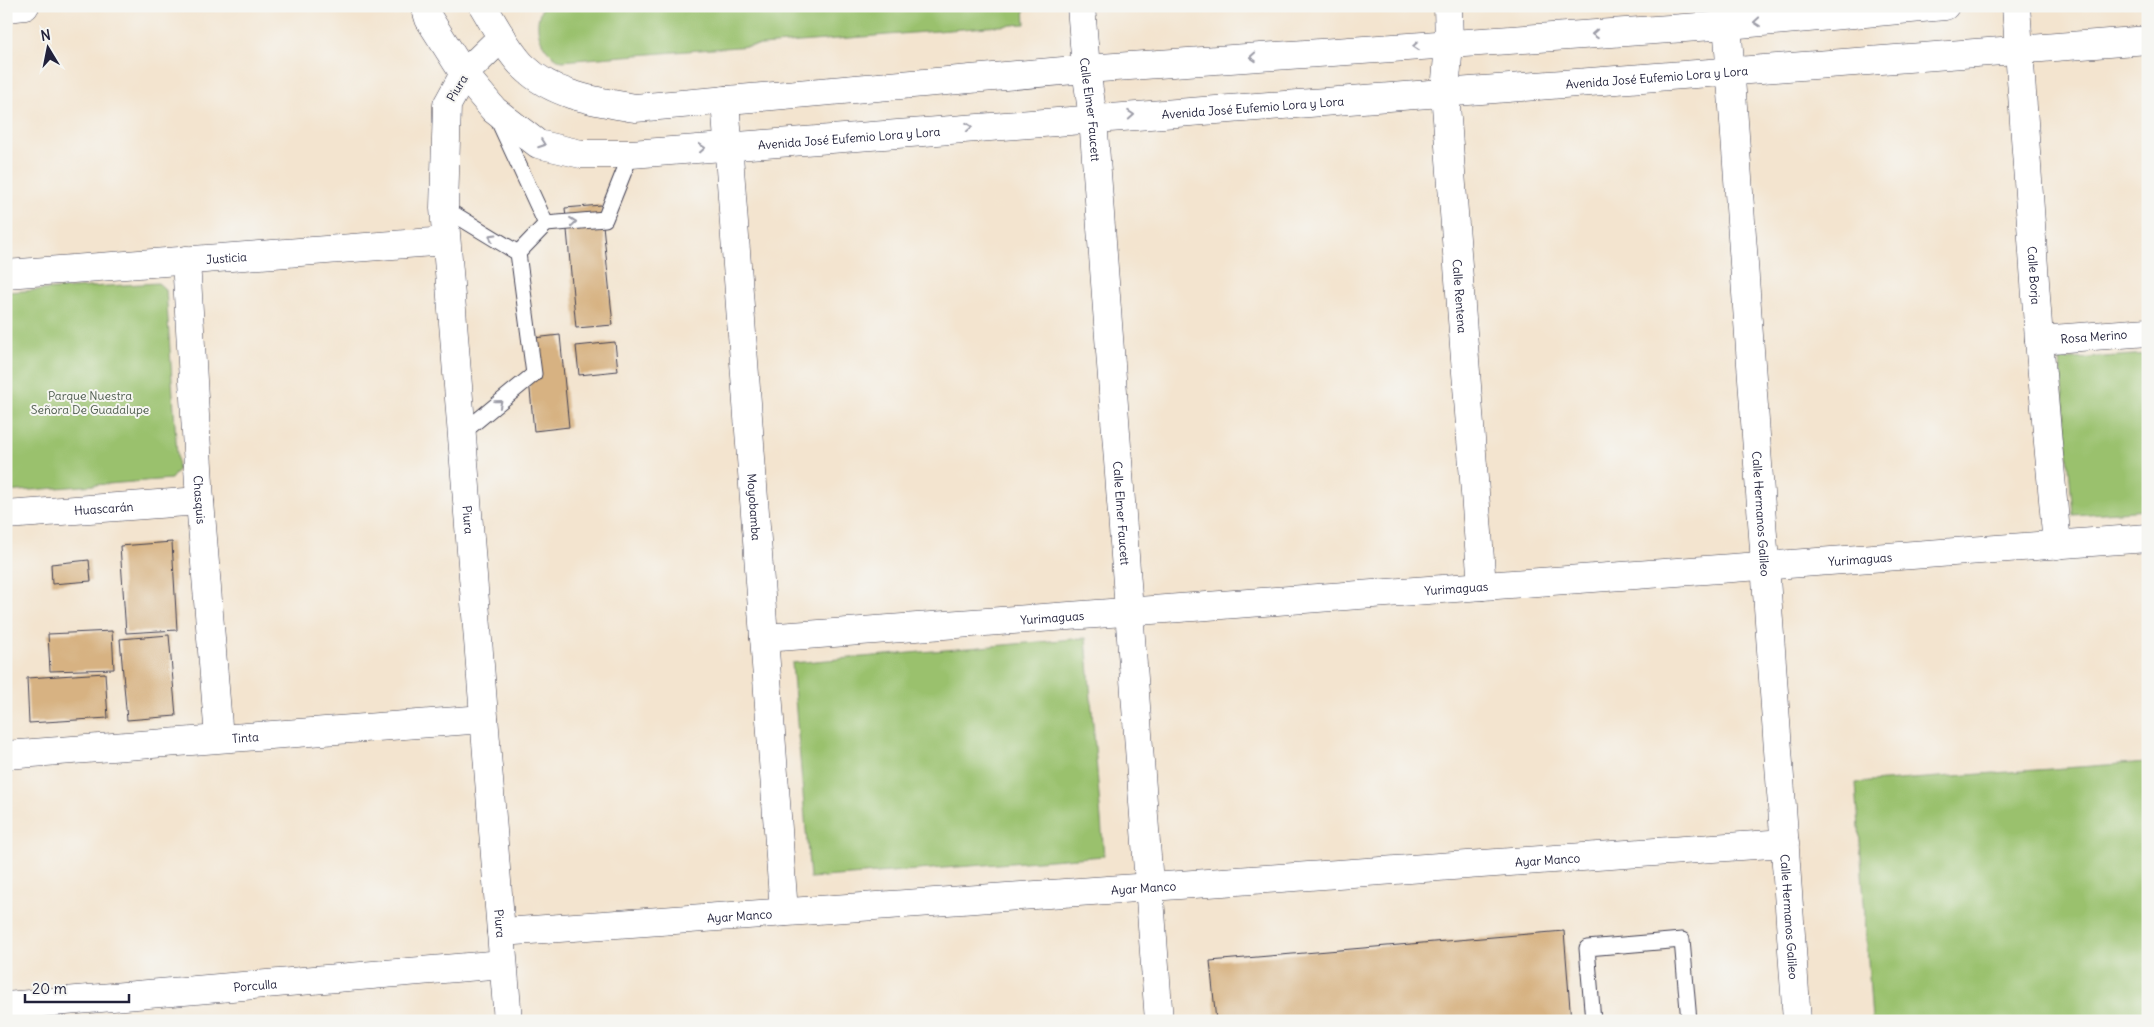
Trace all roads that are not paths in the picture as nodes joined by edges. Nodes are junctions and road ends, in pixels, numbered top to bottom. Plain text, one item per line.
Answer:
1 (25, 6) edge
2 (425, 6) edge
3 (483, 6) edge
4 (1081, 6) edge
5 (1448, 6) edge
6 (1945, 6) edge
7 (2016, 6) edge
8 (6, 8) edge
9 (1727, 16) edge
10 (502, 37) junction
11 (2148, 40) edge
12 (1449, 44) junction
13 (2019, 49) junction
14 (1086, 69) junction
15 (1731, 71) junction
16 (464, 74) junction
17 (1445, 92) junction
18 (725, 100) junction
19 (494, 110) junction
20 (1093, 118) junction
21 (729, 146) junction
22 (631, 154) junction
23 (444, 208) junction
24 (546, 224) junction
25 (446, 241) junction
26 (518, 253) junction
27 (186, 260) junction
28 (6, 274) edge
29 (2148, 332) edge
30 (2039, 340) junction
31 (461, 434) junction
32 (200, 501) junction
33 (6, 515) edge
34 (2148, 538) edge
35 (2057, 545) junction
36 (1766, 566) junction
37 (1482, 586) junction
38 (1129, 612) junction
39 (764, 638) junction
40 (484, 719) junction
41 (219, 738) junction
42 (6, 755) edge
43 (1785, 843) junction
44 (1149, 886) junction
45 (784, 912) junction
46 (500, 932) junction
47 (503, 964) junction
48 (6, 1006) edge
49 (508, 1021) edge
50 (1159, 1021) edge
51 (1592, 1021) edge
52 (1689, 1021) edge
53 (1797, 1021) edge

1 - 8 street
2 - 16 street, Avenida José Eufemio Lora y Lora
3 - 10 street
4 - 14 street, Calle Elmer Faucett
5 - 12 street, Calle Rentena
6 -> 9 street
7 - 13 street, Calle Borja
9 -> 12 street
9 - 15 street, Calle Hermanos Galileo
10 - 16 street, Piura
10 - 18 street
11 - 13 street, Avenida José Eufemio Lora y Lora
12 -> 14 street
12 - 17 street, Calle Rentena
13 - 15 street, Avenida José Eufemio Lora y Lora
13 - 30 street, Calle Borja
14 - 18 street
14 - 20 street, Calle Elmer Faucett
15 - 17 street, Avenida José Eufemio Lora y Lora
15 - 36 street, Calle Hermanos Galileo
16 - 19 street, Avenida José Eufemio Lora y Lora
16 - 23 street, Piura
20 -> 17 street, Avenida José Eufemio Lora y Lora
17 - 37 street, Calle Rentena
18 - 21 street, Moyobamba
19 -> 22 street, Avenida José Eufemio Lora y Lora
19 - 24 lane
21 -> 20 street, Avenida José Eufemio Lora y Lora
20 - 38 street, Calle Elmer Faucett
22 -> 21 street, Avenida José Eufemio Lora y Lora
21 - 39 street, Moyobamba
24 -> 22 lane
23 - 25 street, Piura
26 -> 23 lane
24 - 26 lane
25 - 27 street, Justicia
25 - 31 street, Piura
31 -> 26 lane
27 - 28 street, Justicia
27 - 32 street, Chasquis
29 - 30 street, Rosa Merino
30 - 35 street, Calle Borja
31 - 40 street, Piura
32 - 33 street, Huascarán
32 - 41 street, Chasquis
34 - 35 street, Yurimaguas
35 - 36 street, Yurimaguas
36 - 37 street, Yurimaguas
36 - 43 street, Calle Hermanos Galileo
37 - 38 street, Yurimaguas
38 - 39 street, Yurimaguas
38 - 44 street, Calle Elmer Faucett
39 - 45 street, Moyobamba
40 - 41 street, Tinta
40 - 46 street, Piura
41 - 42 street, Tinta
43 - 44 street, Ayar Manco
43 - 53 street, Calle Hermanos Galileo
44 - 45 street, Ayar Manco
44 - 50 street, Calle Elmer Faucett
45 - 46 street, Ayar Manco
46 - 47 street, Piura
47 - 48 street, Porculla
47 - 49 street, Piura
51 - 52 lane

